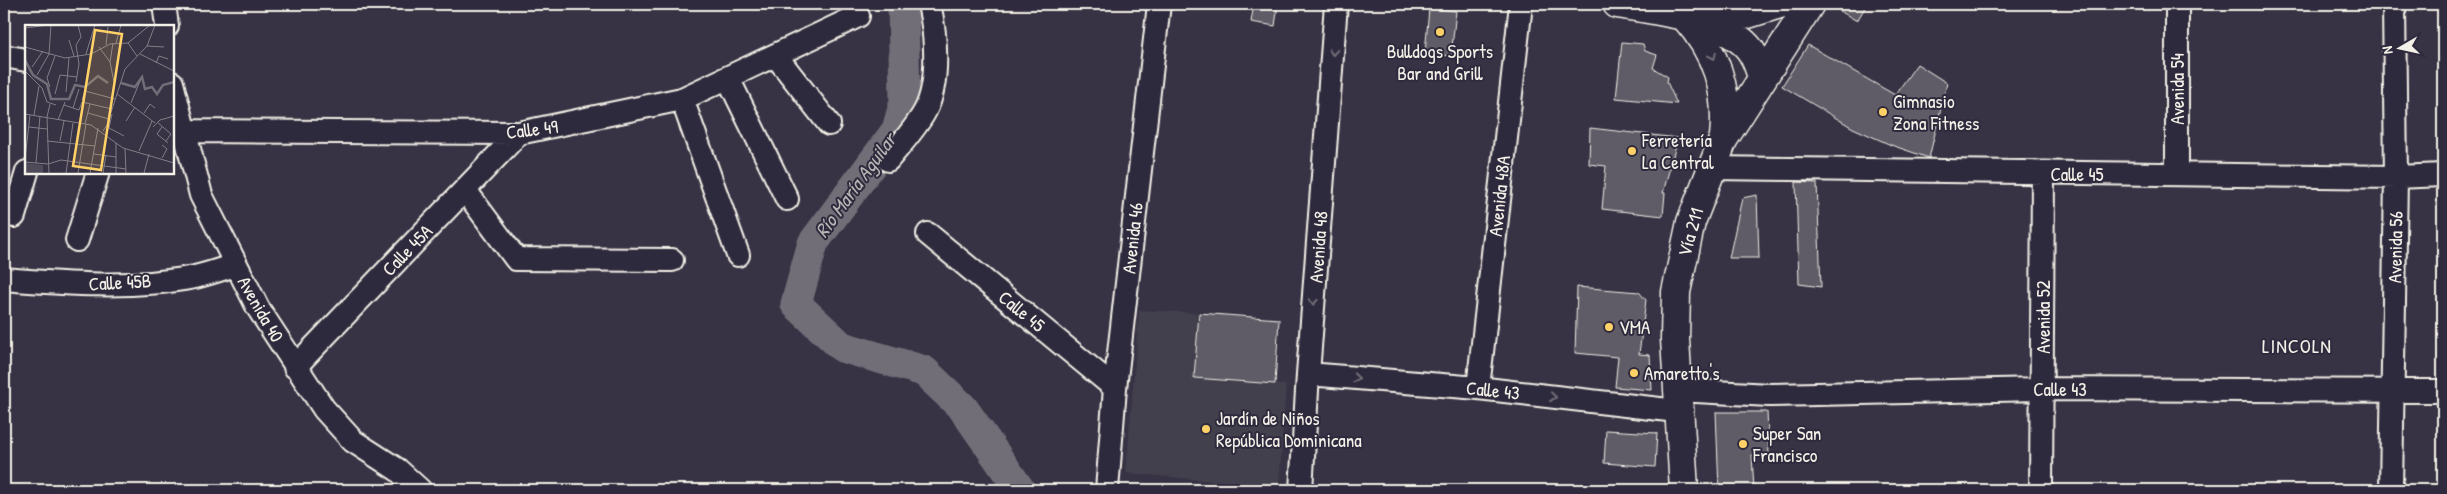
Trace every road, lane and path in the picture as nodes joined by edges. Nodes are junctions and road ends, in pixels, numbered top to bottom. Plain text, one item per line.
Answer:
1 (164, 4) edge
2 (930, 4) edge
3 (1159, 4) edge
4 (1336, 4) edge
5 (1520, 4) edge
6 (1617, 4) edge
7 (1780, 4) edge
8 (1810, 4) edge
9 (2177, 4) edge
10 (2394, 4) edge
11 (858, 16) dead end
12 (1685, 17) junction
13 (167, 25) edge
14 (4, 56) edge
15 (776, 56) junction
16 (25, 60) edge
17 (1762, 77) junction
18 (728, 78) junction
19 (174, 90) edge
20 (682, 99) junction
21 (829, 124) dead end
22 (184, 130) junction
23 (520, 133) junction
24 (1723, 140) junction
25 (888, 160) dead end
26 (1711, 168) junction
27 (26, 174) edge
28 (97, 174) edge
29 (2043, 174) junction
30 (2177, 174) junction
31 (2443, 175) edge
32 (2396, 177) junction
33 (465, 190) junction
34 (787, 199) dead end
35 (14, 216) dead end
36 (928, 234) dead end
37 (77, 240) dead end
38 (738, 255) dead end
39 (672, 260) dead end
40 (235, 266) junction
41 (4, 279) edge
42 (295, 367) junction
43 (1308, 374) junction
44 (1116, 388) junction
45 (1478, 388) junction
46 (2043, 389) junction
47 (2392, 390) junction
48 (2443, 391) edge
49 (1677, 400) junction
50 (1107, 481) edge
51 (420, 490) edge
52 (1301, 490) edge
53 (1684, 490) edge
54 (2041, 490) edge
55 (2391, 490) edge

1 - 13 street
2 - 25 street
3 - 44 street, Avenida 46
4 -> 43 street, Avenida 48
5 - 45 street, Avenida 48A
6 - 12 main road
7 - 12 main road
8 - 17 main road, Vía 211
9 - 30 street, Avenida 54
10 - 32 street, Avenida 56
11 - 15 street, Calle 49
12 - 17 main road
12 -> 24 main road
14 - 16 street
15 - 18 street, Calle 49
15 - 21 street
17 - 24 main road, Vía 211
18 - 20 street, Calle 49
18 - 34 street
19 - 22 street, Avenida 40
20 - 23 street, Calle 49
20 - 38 street
22 - 23 street, Calle 49
22 - 40 street, Avenida 40
23 - 33 street, Calle 45A
24 - 26 main road, Vía 211
26 - 29 street, Calle 45
26 - 49 main road, Vía 211
27 - 35 street
28 - 37 street
29 - 30 street, Calle 45
29 - 46 street, Avenida 52
30 - 32 street, Calle 45
31 - 32 street, Calle 45
32 - 47 street, Avenida 56
33 - 39 street
33 - 42 street, Calle 45A
36 - 44 street, Calle 45
40 - 41 street, Calle 45B
40 - 42 street, Avenida 40
42 - 51 street, Avenida 40
43 -> 45 street, Calle 43
43 - 52 street, Avenida 48
44 - 50 street, Avenida 46
45 -> 49 street, Calle 43
46 - 47 street, Calle 43
46 - 49 street, Calle 43
46 - 54 street, Avenida 52
47 - 48 street, Calle 43
47 - 55 street, Avenida 56
49 - 53 main road, Vía 211

